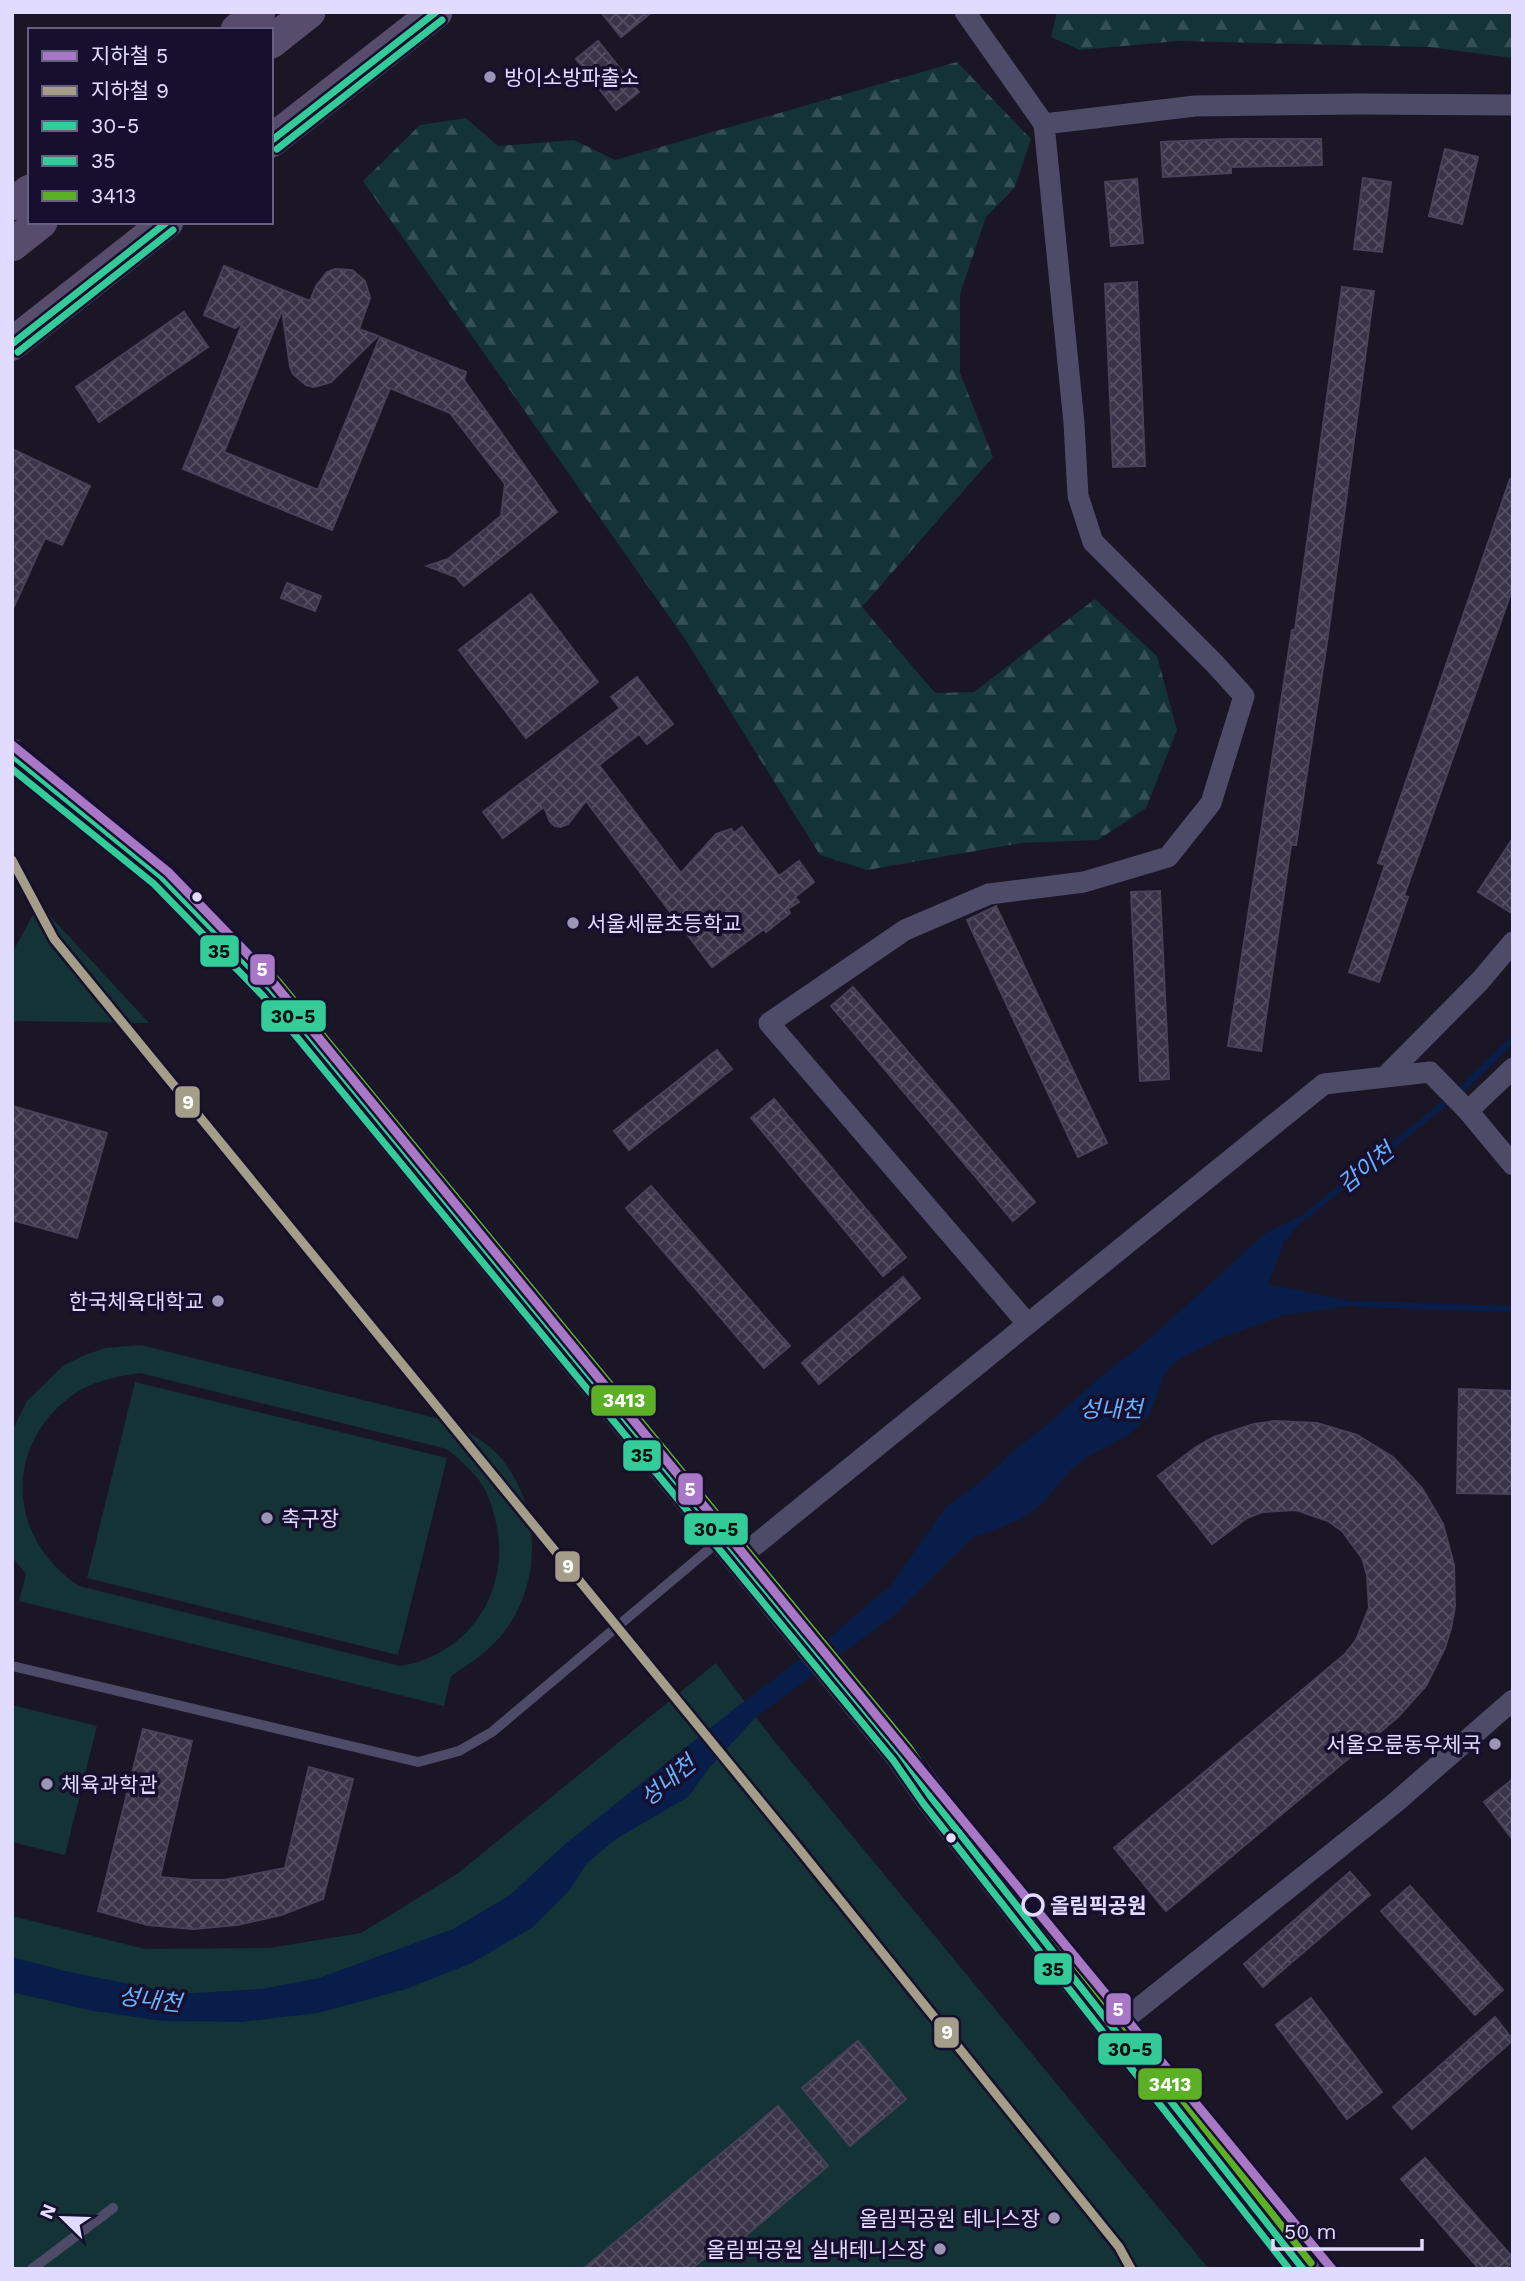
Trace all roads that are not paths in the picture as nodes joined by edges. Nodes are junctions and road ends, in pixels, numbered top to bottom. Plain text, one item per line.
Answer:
1 (259, 12) edge
2 (309, 12) edge
3 (436, 12) edge
4 (965, 12) edge
5 (239, 28) edge
6 (273, 40) edge
7 (1513, 105) edge
8 (1044, 124) junction
9 (273, 139) edge
10 (28, 192) edge
11 (12, 204) edge
12 (38, 224) edge
13 (164, 224) edge
14 (12, 245) edge
15 (12, 344) edge
16 (12, 755) edge
17 (1513, 942) edge
18 (1513, 1068) edge
19 (1387, 1075) junction
20 (1468, 1111) junction
21 (1513, 1165) edge
22 (1027, 1323) junction
23 (731, 1548) junction
24 (12, 1666) edge
25 (1513, 1700) edge
26 (1114, 2028) junction
27 (113, 2208) dead end
28 (32, 2269) edge
29 (1303, 2269) edge

1 - 5 main road
2 - 6 main road
3 - 9 main road
4 - 8 street
7 - 8 street
8 - 22 street
10 - 11 main road
12 - 14 main road
13 - 15 main road
16 - 23 main road
17 - 19 street
18 - 20 street
19 - 20 street
19 - 22 street
20 - 21 street
22 - 23 street
23 - 24 lane
23 - 26 main road
25 - 26 street
26 - 29 main road
27 - 28 lane

